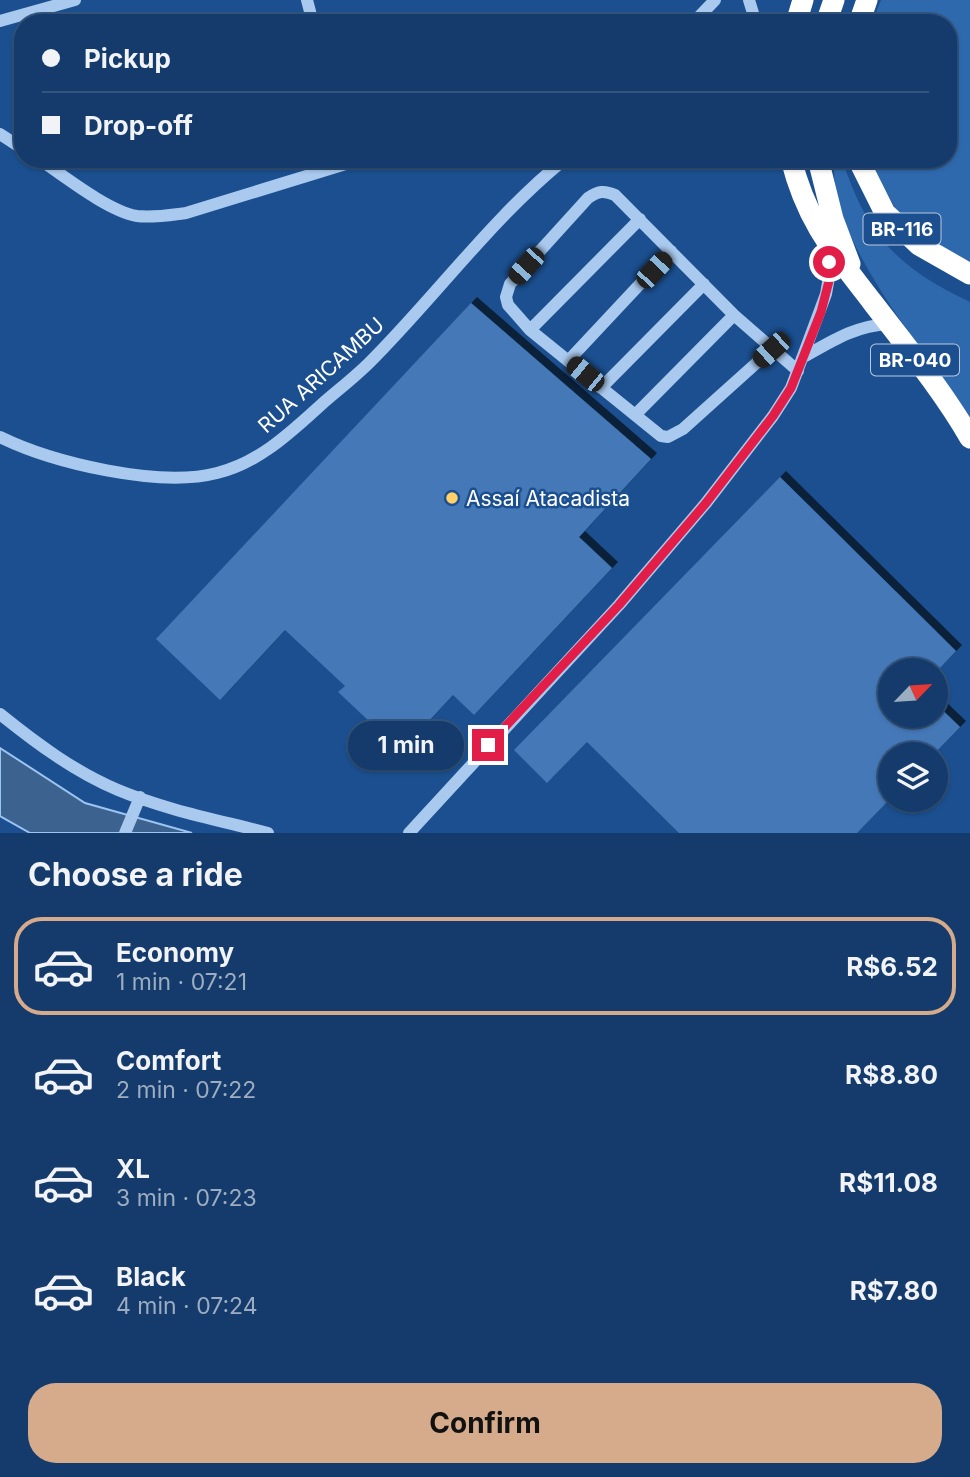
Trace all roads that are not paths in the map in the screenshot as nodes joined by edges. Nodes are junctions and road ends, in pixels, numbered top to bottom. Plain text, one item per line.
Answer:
1 (75, 0) edge
2 (715, 0) edge
3 (25, 14) edge
4 (702, 14) edge
5 (52, 168) edge
6 (331, 168) edge
7 (554, 168) edge
8 (793, 168) edge
9 (820, 168) edge
10 (863, 168) edge
11 (640, 219) junction
12 (828, 247) junction
13 (671, 251) junction
14 (970, 274) edge
15 (858, 283) junction
16 (704, 285) junction
17 (734, 315) junction
18 (889, 324) junction
19 (530, 330) junction
20 (771, 350) junction
21 (802, 358) junction
22 (568, 361) junction
23 (797, 372) junction
24 (601, 388) junction
25 (635, 415) junction
26 (969, 436) edge
27 (0, 437) edge
28 (0, 714) edge
29 (140, 797) junction
30 (125, 833) edge
31 (268, 833) edge
32 (409, 833) edge

1 - 3 street
2 - 4 street
5 - 6 street
7 - 27 street, RUA ARICAMBU
8 - 12 highway
9 - 15 highway, BR-040
10 - 14 highway, BR-116
11 - 13 street
11 - 19 street
11 - 19 street
12 - 15 highway
12 - 21 street
13 - 16 street
13 - 22 street
15 - 18 highway, BR-040
16 - 17 street
16 - 24 street
17 - 20 street
17 - 25 street
18 - 21 street
18 - 26 highway, BR-040
19 - 22 street
20 - 23 street
20 - 25 street
21 - 23 street
22 - 24 street
23 - 32 street
24 - 25 street
28 - 29 street
29 - 30 street
29 - 31 street

